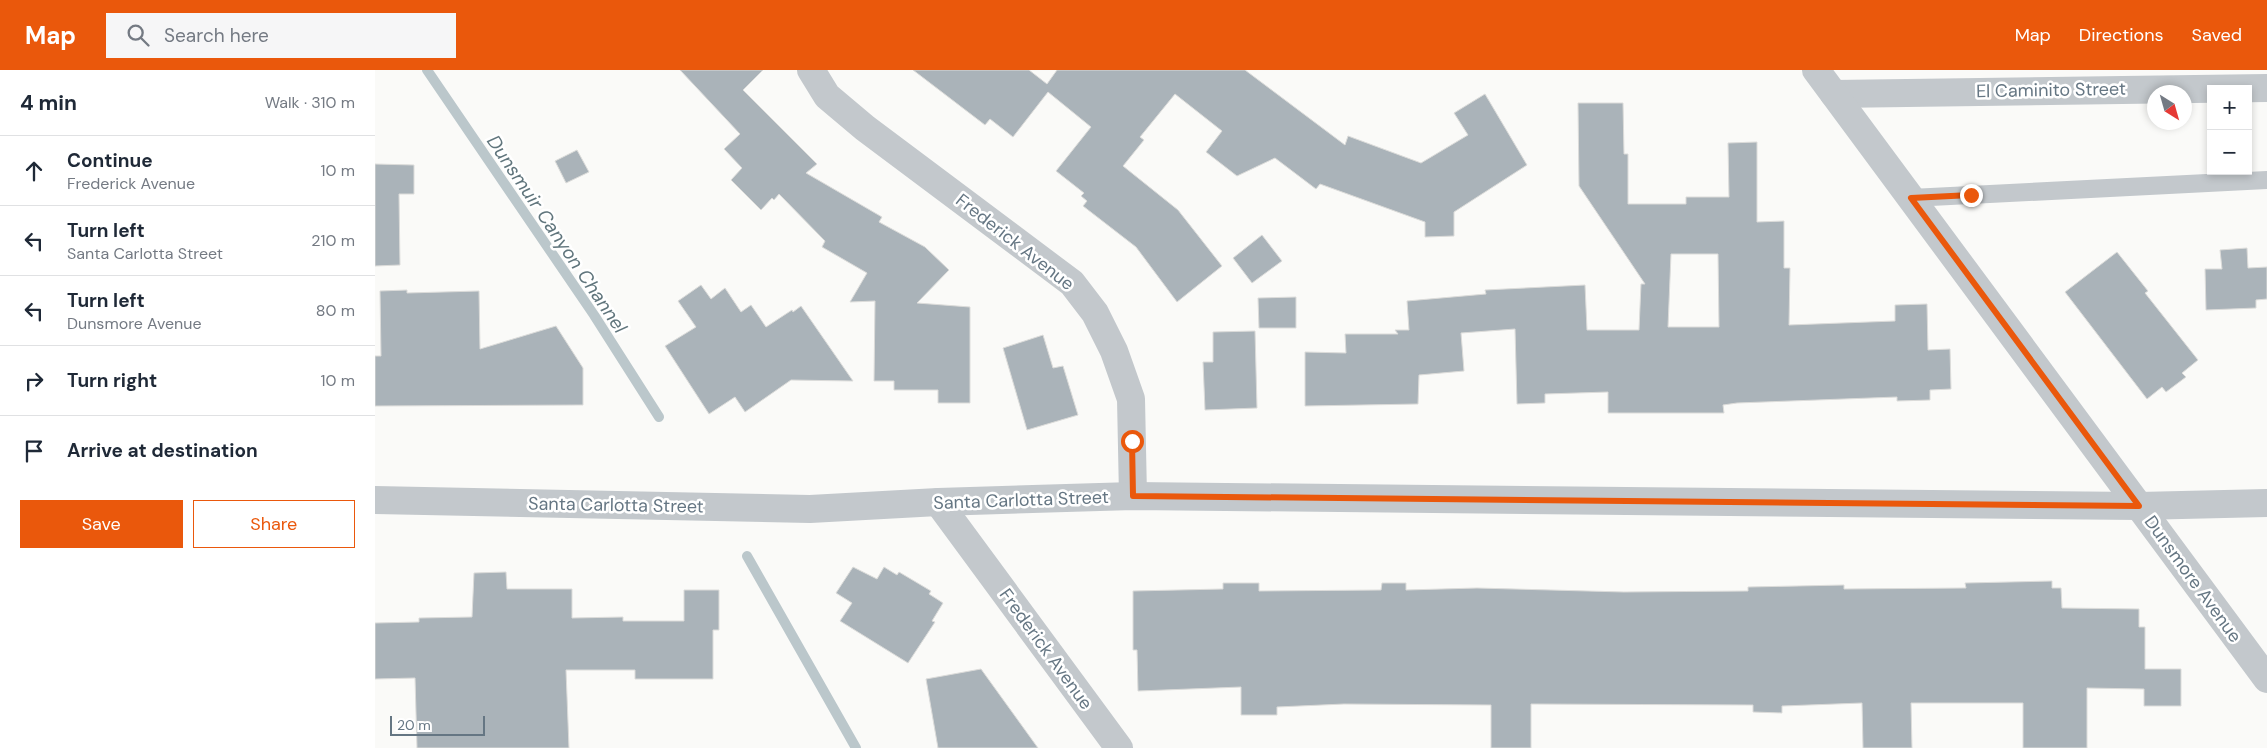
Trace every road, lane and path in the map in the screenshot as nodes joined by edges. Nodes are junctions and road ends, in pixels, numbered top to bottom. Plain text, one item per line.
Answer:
1 (811, 70) edge
2 (1816, 70) edge
3 (2267, 88) edge
4 (1834, 94) junction
5 (2267, 180) edge
6 (1911, 198) junction
7 (1133, 496) junction
8 (375, 500) edge
9 (937, 502) junction
10 (2267, 503) edge
11 (2139, 506) junction
12 (2267, 678) edge
13 (1119, 748) edge

1 - 7 street, Frederick Avenue
2 - 4 street, Dunsmore Avenue
3 - 4 street, El Caminito Street
4 - 6 street, Dunsmore Avenue
5 - 6 lane
6 - 11 street, Dunsmore Avenue
7 - 9 street, Santa Carlotta Street
7 - 11 street, Santa Carlotta Street
8 - 9 street, Santa Carlotta Street
9 - 13 street, Frederick Avenue
10 - 11 street, Santa Carlotta Street
11 - 12 street, Dunsmore Avenue

